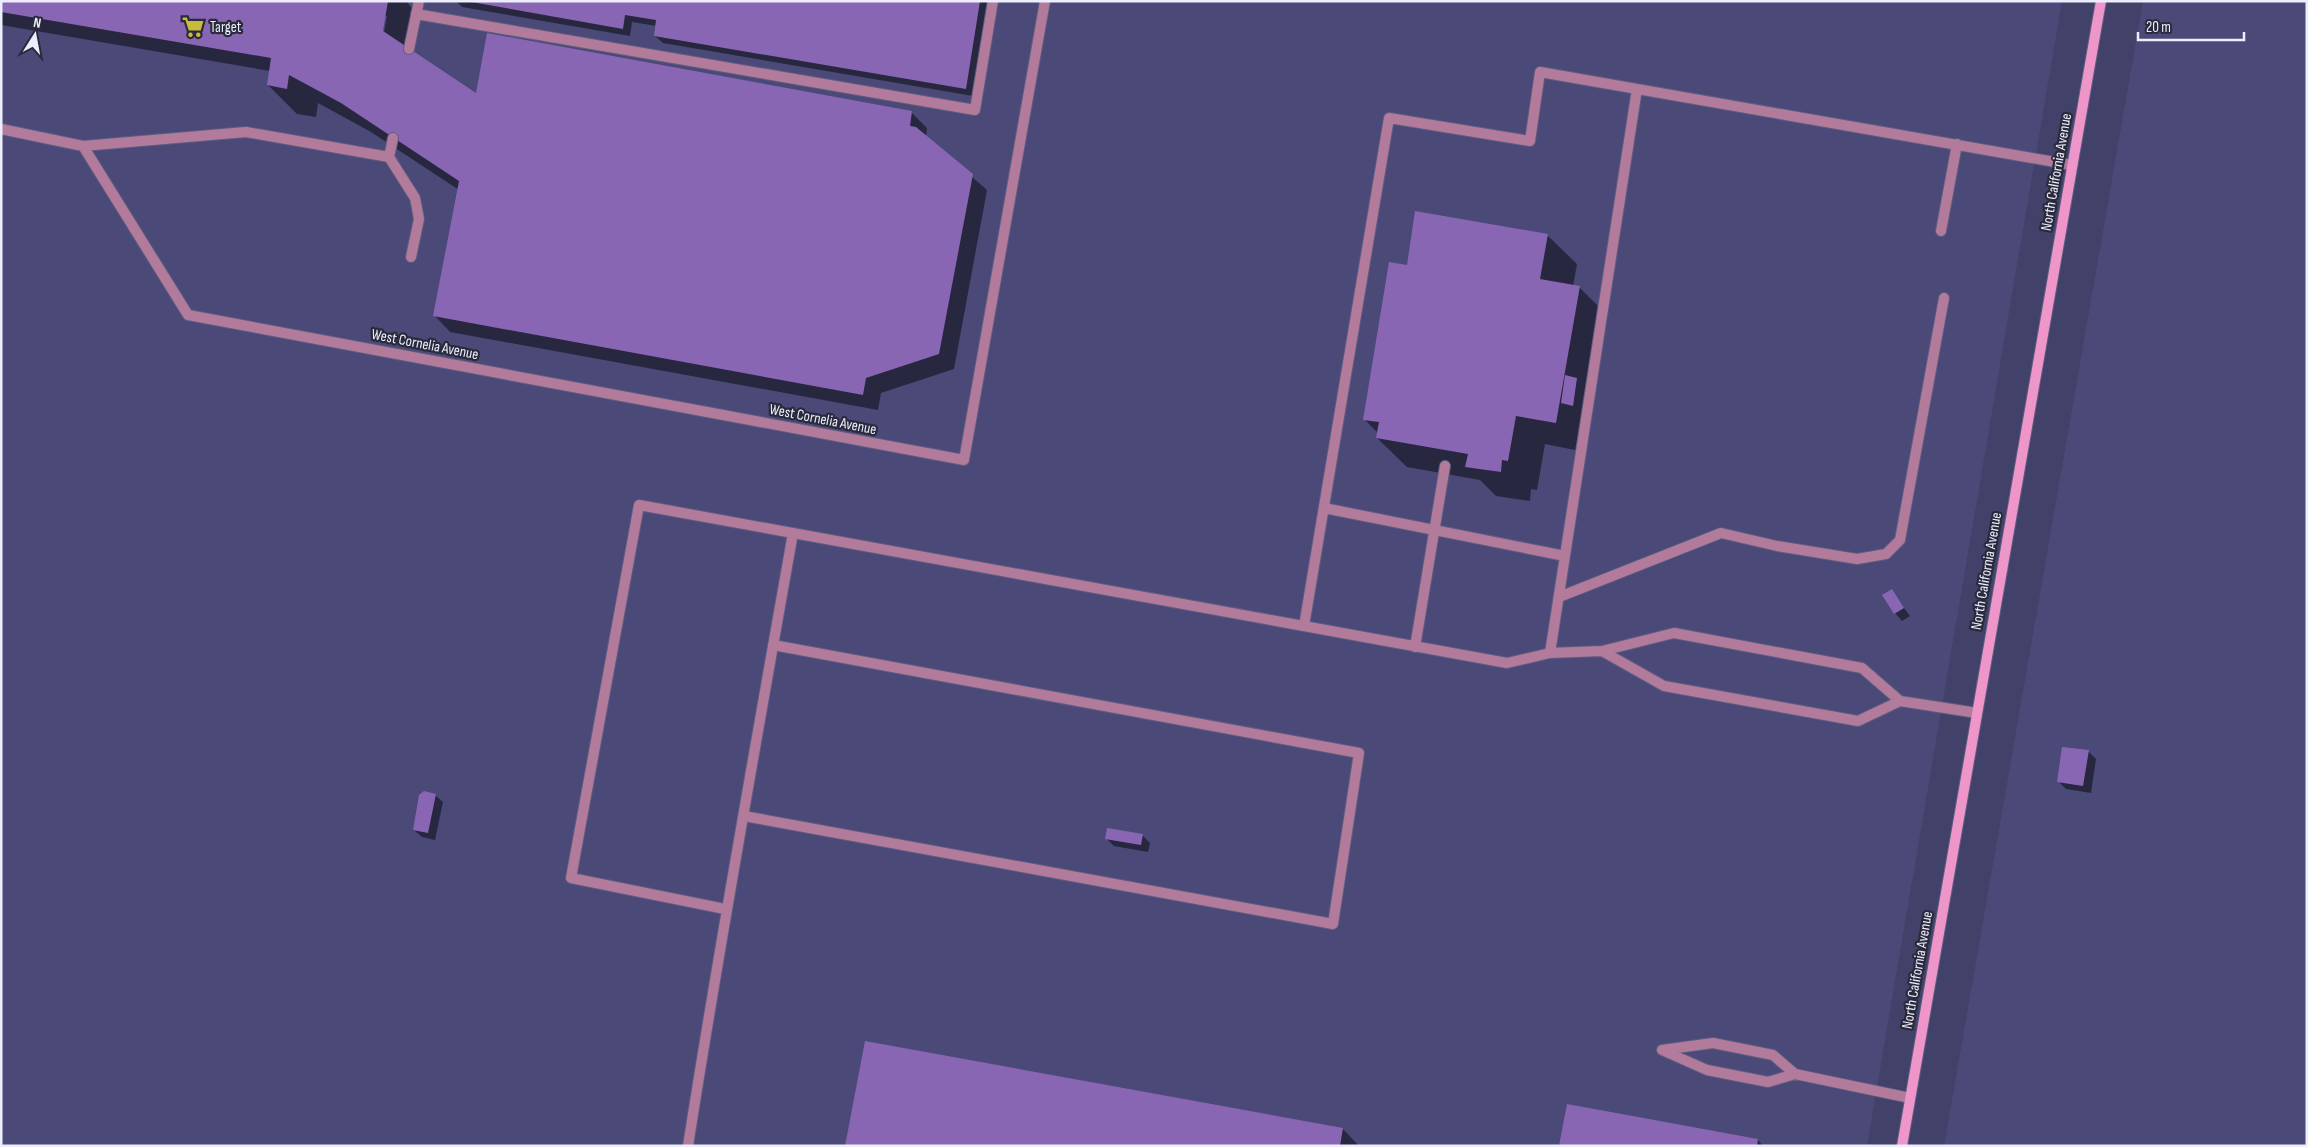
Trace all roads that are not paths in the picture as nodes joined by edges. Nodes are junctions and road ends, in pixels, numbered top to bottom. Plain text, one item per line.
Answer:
1 (418, 1) edge
2 (993, 1) edge
3 (1045, 1) edge
4 (2101, 1) edge
5 (416, 14) junction
6 (409, 49) dead end
7 (1637, 89) junction
8 (1, 129) edge
9 (393, 138) dead end
10 (1957, 144) junction
11 (83, 146) junction
12 (389, 157) junction
13 (2072, 165) junction
14 (1941, 231) dead end
15 (411, 257) dead end
16 (1944, 298) dead end
17 (1445, 466) dead end
18 (1324, 508) junction
19 (1434, 530) junction
20 (793, 533) junction
21 (1565, 556) junction
22 (1559, 596) junction
23 (1304, 626) junction
24 (773, 645) junction
25 (1414, 647) junction
26 (1602, 651) junction
27 (1550, 653) junction
28 (1900, 701) junction
29 (1977, 713) junction
30 (744, 816) junction
31 (725, 910) junction
32 (1795, 1074) junction
33 (1910, 1098) junction
34 (688, 1146) edge
35 (1902, 1146) edge

1 - 5 lane
2 - 5 lane
3 - 11 lane, West Cornelia Avenue
4 - 13 street, North California Avenue
5 - 6 lane
7 - 10 lane
7 - 18 lane
7 - 21 lane
8 - 11 lane
9 - 12 lane
10 - 13 lane
10 - 14 lane
11 - 12 lane
12 - 15 lane
13 - 29 street, North California Avenue
16 - 22 lane
17 - 19 lane
18 - 19 lane
18 - 23 lane
19 - 21 lane
19 - 25 lane
20 - 23 lane
20 - 24 lane
20 - 31 lane
21 - 22 lane
22 - 27 lane
23 - 25 lane
24 - 30 lane
24 - 30 lane
25 - 27 lane
26 - 27 lane
26 - 28 lane
26 - 28 lane
28 - 29 lane
29 - 33 street, North California Avenue
30 - 31 lane
31 - 34 lane
32 - 32 lane
32 - 33 lane
33 - 35 street, North California Avenue

